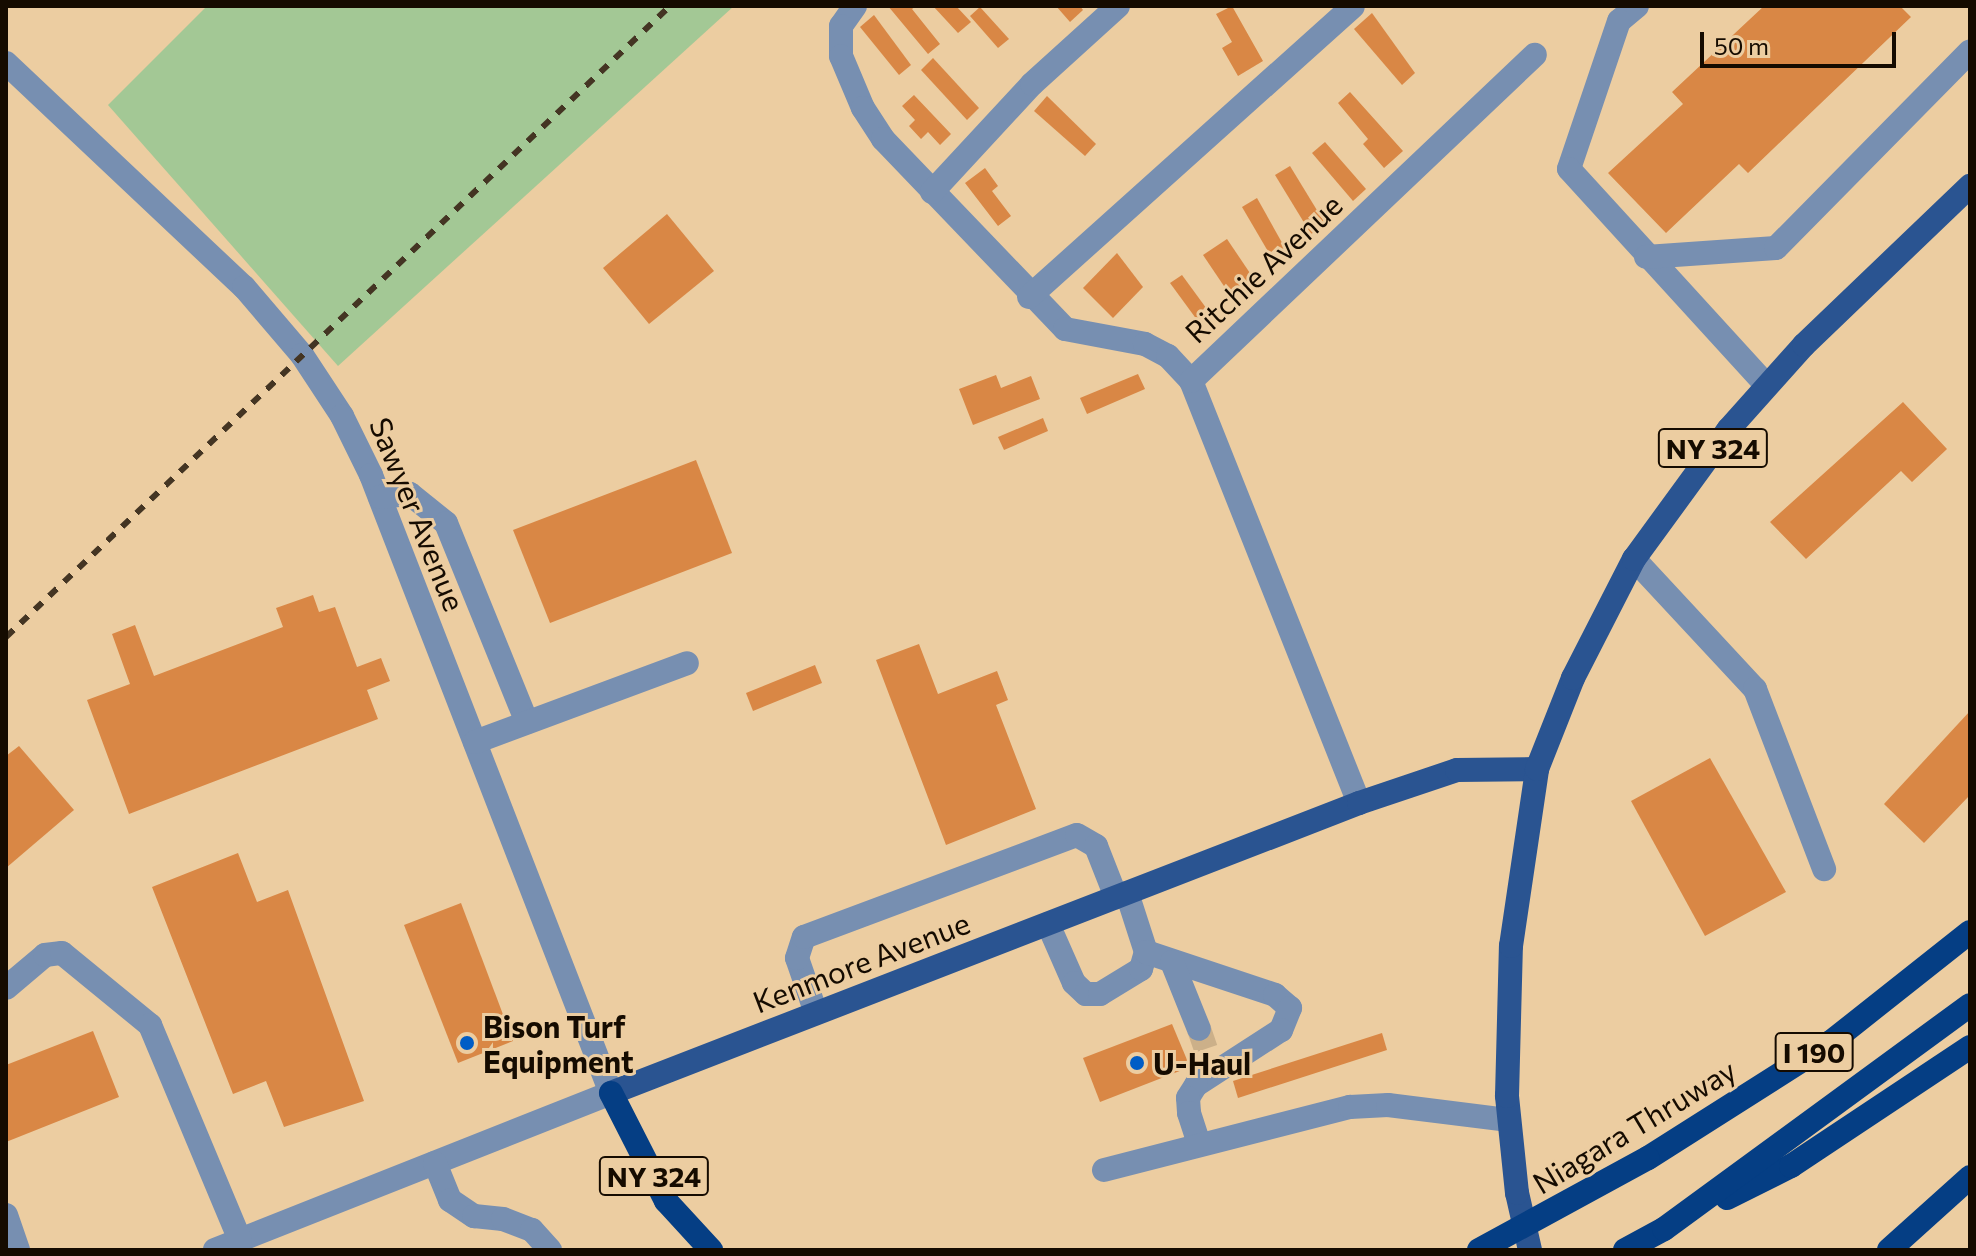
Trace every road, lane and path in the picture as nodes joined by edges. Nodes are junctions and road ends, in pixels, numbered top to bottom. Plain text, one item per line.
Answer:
1 (855, 6) edge
2 (1118, 6) edge
3 (1353, 6) edge
4 (1637, 6) edge
5 (1970, 51) edge
6 (1535, 55) dead end
7 (6, 63) edge
8 (1970, 186) edge
9 (932, 192) junction
10 (1646, 257) junction
11 (1029, 297) junction
12 (1191, 381) junction
13 (1766, 385) junction
14 (380, 497) junction
15 (1634, 559) junction
16 (687, 663) dead end
17 (527, 722) junction
18 (475, 742) junction
19 (1537, 769) junction
20 (1359, 803) junction
21 (1824, 869) dead end
22 (1121, 895) junction
23 (1048, 924) junction
24 (1970, 932) edge
25 (1146, 952) junction
26 (1172, 962) junction
27 (6, 988) edge
28 (1970, 1005) edge
29 (816, 1013) junction
30 (1970, 1047) edge
31 (1216, 1072) junction
32 (611, 1093) junction
33 (1509, 1120) junction
34 (1199, 1144) junction
35 (435, 1163) junction
36 (1104, 1170) dead end
37 (1970, 1177) edge
38 (6, 1215) edge
39 (1664, 1229) junction
40 (268, 1240) edge
41 (223, 1247) edge
42 (18, 1250) edge
43 (550, 1250) edge
44 (711, 1250) edge
45 (1479, 1250) edge
46 (1530, 1250) edge
47 (1625, 1250) edge
48 (1889, 1250) edge

1 - 9 street
2 - 9 street
3 - 11 street
4 - 10 street
5 - 10 street
6 - 12 street, Ritchie Avenue
7 - 14 street, Sawyer Avenue
8 - 13 main road, NY 324
9 - 11 street
10 - 13 street
11 - 12 street
12 - 20 street, Ritchie Avenue
13 - 15 main road, NY 324
14 - 17 street
14 - 18 street, Sawyer Avenue
15 - 19 main road, NY 324
15 - 21 street
16 - 17 street
17 - 18 street
18 - 32 street, Sawyer Avenue
19 - 20 main road, Kenmore Avenue
19 - 33 main road, NY 324
20 - 22 main road, Kenmore Avenue
22 - 23 main road, Kenmore Avenue
22 - 25 street
22 - 29 street
23 - 25 street
23 - 29 main road, Kenmore Avenue
24 - 45 highway, Niagara Thruway / I 190, bridge
25 - 26 street
26 - 31 street
26 - 31 street
27 - 41 street
28 - 39 highway, I 190
29 - 32 main road, Kenmore Avenue
30 - 39 highway
31 - 34 street
32 - 35 street, Kenmore Avenue
32 - 44 highway, NY 324
33 - 34 street
33 - 46 main road, NY 324
34 - 36 street
35 - 40 street, Kenmore Avenue
35 - 43 street
37 - 48 highway
38 - 42 street
39 - 47 highway, I 190
40 - 41 street, Kenmore Avenue

